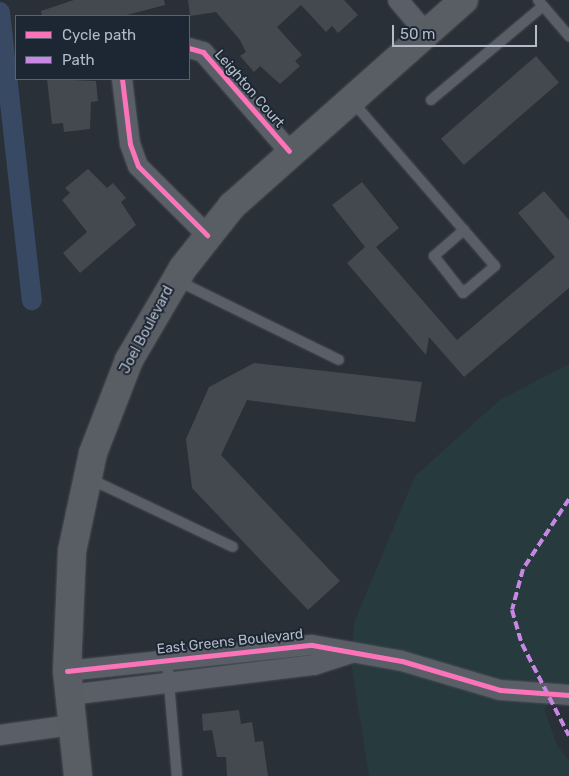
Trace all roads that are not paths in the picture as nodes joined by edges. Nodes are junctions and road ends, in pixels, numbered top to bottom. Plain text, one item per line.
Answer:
1 (398, 0) edge
2 (464, 0) edge
3 (541, 3) edge
4 (426, 32) junction
5 (569, 36) edge
6 (190, 48) edge
7 (122, 80) edge
8 (350, 98) junction
9 (431, 100) dead end
10 (289, 151) junction
11 (464, 230) junction
12 (207, 235) junction
13 (175, 279) junction
14 (339, 360) dead end
15 (86, 477) junction
16 (233, 547) dead end
17 (357, 651) junction
18 (167, 660) junction
19 (68, 683) junction
20 (168, 683) junction
21 (569, 695) edge
22 (72, 726) junction
23 (0, 736) edge
24 (78, 776) edge
25 (177, 776) edge

1 - 4 street
2 - 4 main road, Joel Boulevard
3 - 5 lane
3 - 9 lane
4 - 8 main road, Joel Boulevard
6 - 10 street, Leighton Court
7 - 12 street
8 - 10 main road, Joel Boulevard
8 - 11 lane
10 - 12 main road, Joel Boulevard
11 - 11 lane
12 - 13 main road, Joel Boulevard
13 - 14 lane
13 - 15 main road, Joel Boulevard
15 - 16 lane
15 - 19 main road, Joel Boulevard
17 - 18 street, East Greens Boulevard
17 - 20 street
17 - 21 street, East Greens Boulevard
18 - 19 street, East Greens Boulevard
18 - 20 lane
19 - 20 street
19 - 22 main road, Joel Boulevard
20 - 25 lane
22 - 23 street
22 - 24 main road, Joel Boulevard

